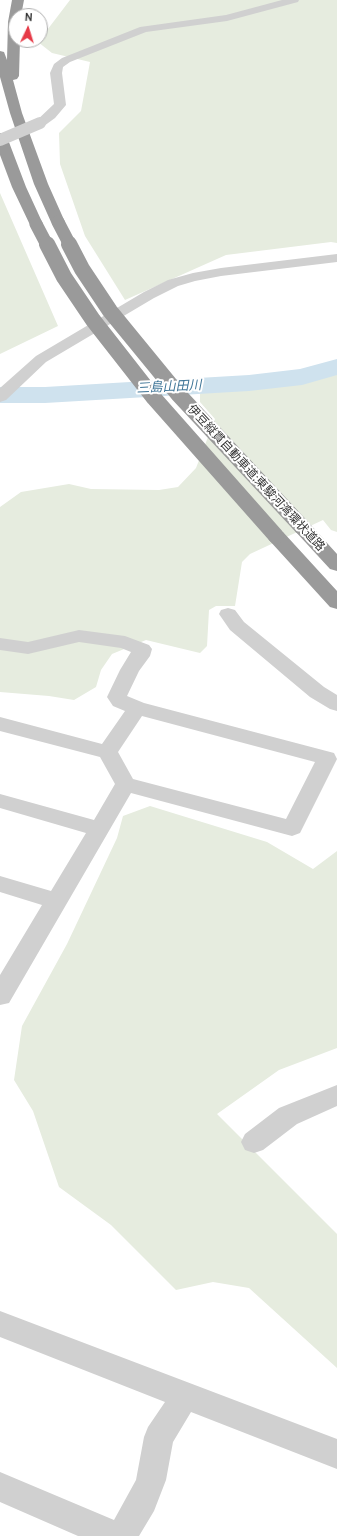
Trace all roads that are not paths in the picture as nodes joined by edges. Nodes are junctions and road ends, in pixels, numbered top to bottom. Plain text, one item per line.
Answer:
1 (18, 0) edge
2 (294, 0) edge
3 (0, 54) edge
4 (16, 113) junction
5 (0, 137) edge
6 (0, 140) edge
7 (0, 149) edge
8 (19, 187) junction
9 (337, 258) edge
10 (0, 397) edge
11 (337, 566) edge
12 (315, 580) junction
13 (337, 603) edge
14 (337, 613) edge
15 (228, 614) dead end
16 (0, 644) edge
17 (337, 704) edge
18 (137, 708) junction
19 (0, 724) edge
20 (107, 752) junction
21 (126, 784) junction
22 (0, 801) edge
23 (100, 829) junction
24 (0, 884) edge
25 (56, 901) junction
26 (3, 985) edge
27 (337, 1095) edge
28 (254, 1142) dead end
29 (0, 1324) edge
30 (184, 1395) junction
31 (337, 1454) edge
32 (0, 1487) edge
33 (115, 1536) edge
34 (123, 1536) edge

1 - 4 highway
2 - 6 street, bridge
3 - 4 highway, 伊豆縦貫自動車道;東駿河湾環状道路
4 - 11 highway, 伊豆縦貫自動車道;東駿河湾環状道路, bridge
5 - 8 highway, 伊豆縦貫自動車道;東駿河湾環状道路
7 - 8 highway
8 - 12 highway, 伊豆縦貫自動車道;東駿河湾環状道路, bridge
9 - 10 street
12 - 13 highway, 伊豆縦貫自動車道;東駿河湾環状道路
12 - 14 highway
15 - 17 street
16 - 18 street
18 - 20 street
18 - 21 street
19 - 20 street
20 - 21 street
21 - 23 street
22 - 23 street
23 - 25 street
24 - 25 street
25 - 26 street
27 - 28 street
29 - 30 street
30 - 31 street
30 - 34 street
32 - 33 street

